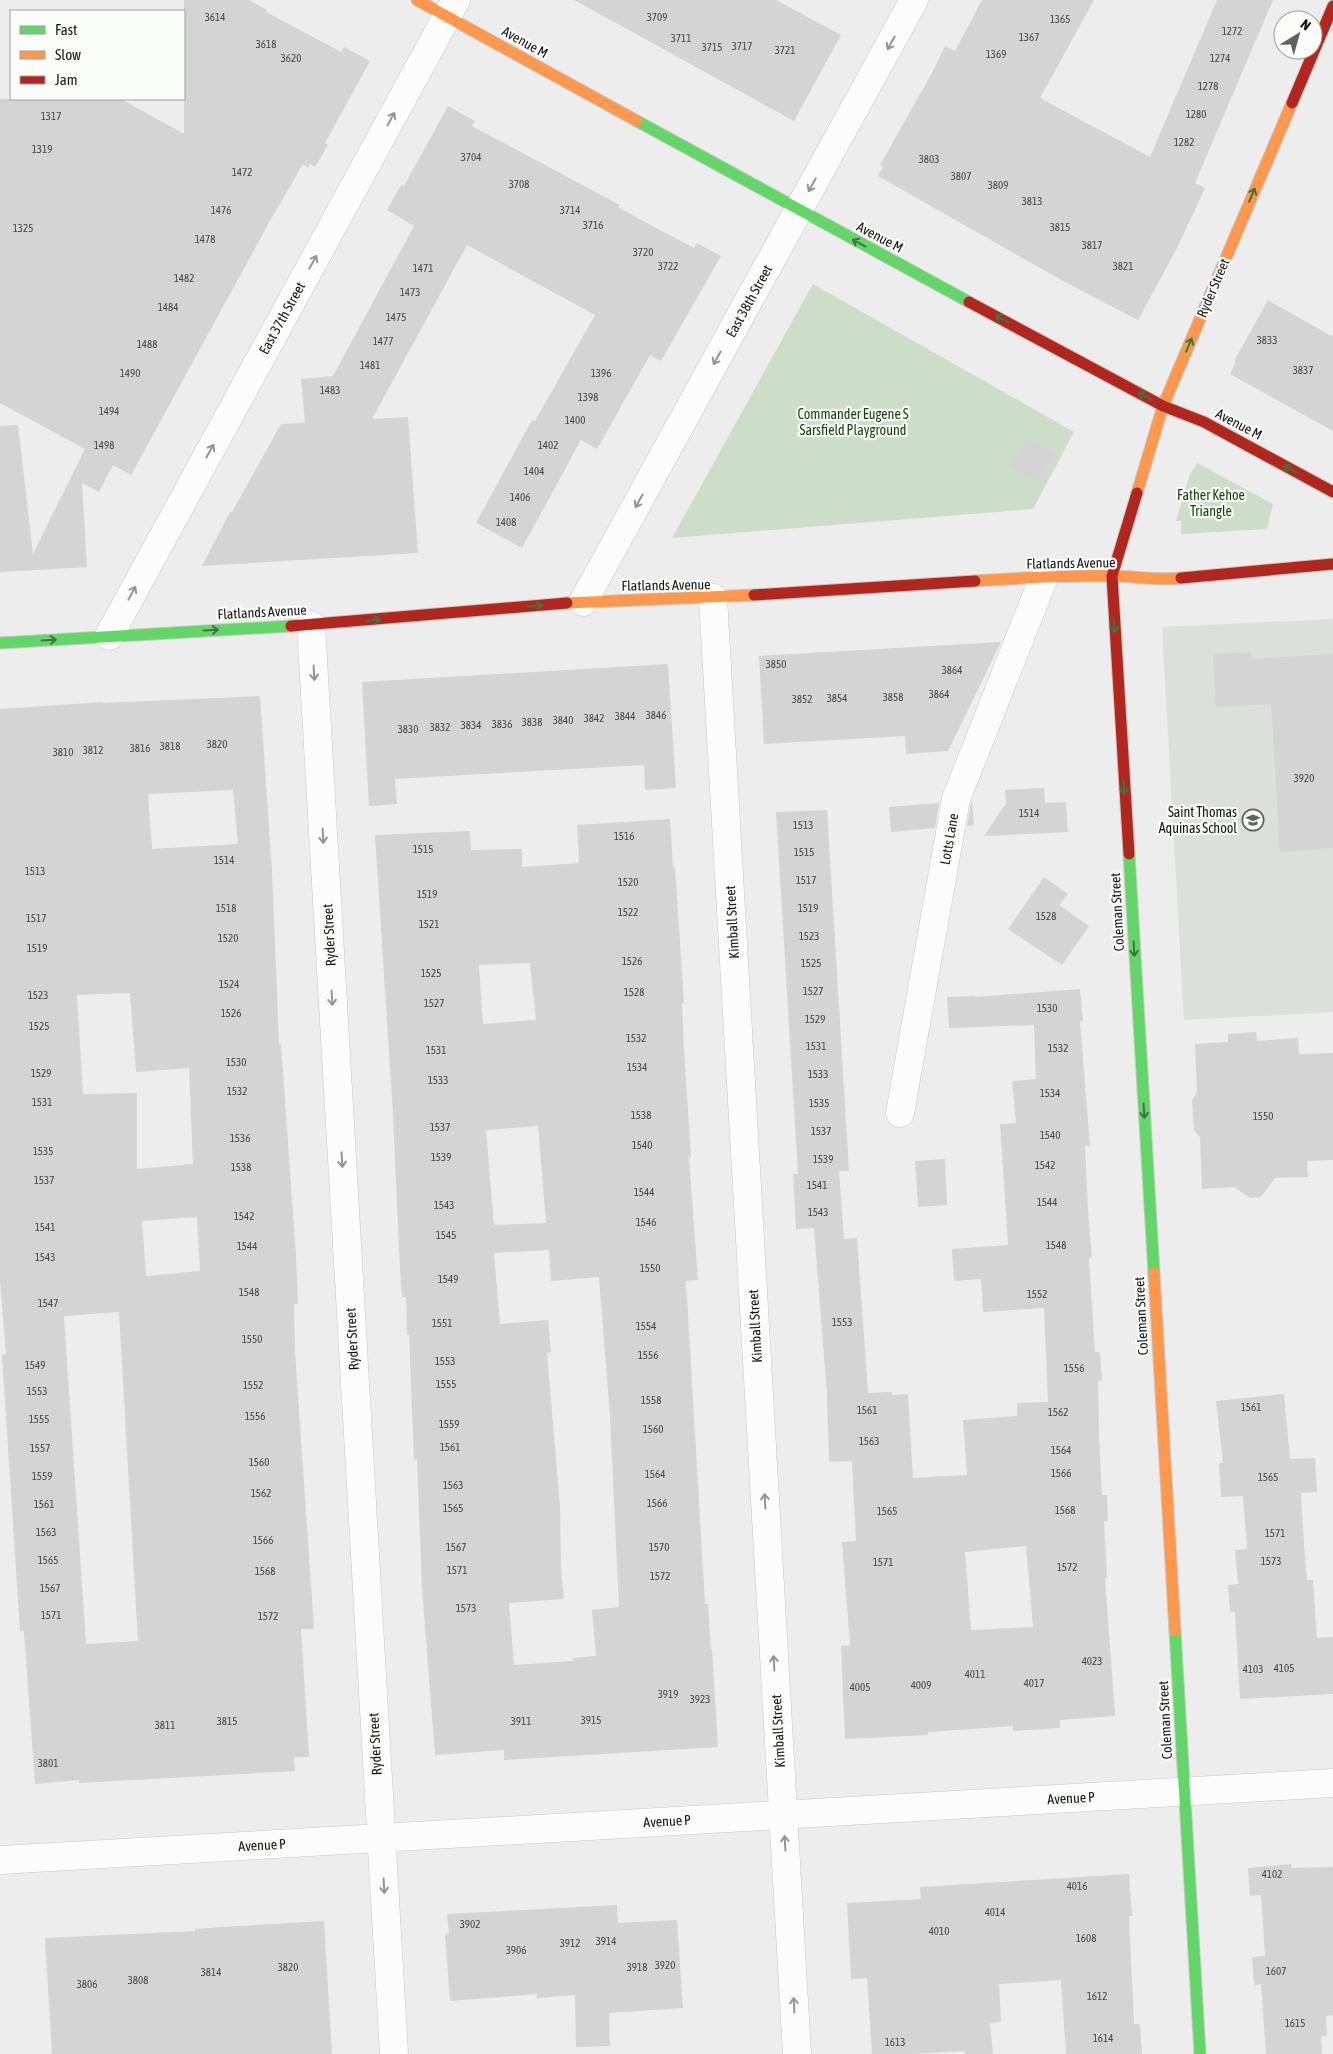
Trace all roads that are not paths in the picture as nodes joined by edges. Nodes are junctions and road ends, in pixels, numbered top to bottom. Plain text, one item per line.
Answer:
1 (417, 0) edge
2 (914, 0) edge
3 (1333, 6) edge
4 (451, 8) edge
5 (798, 210) junction
6 (1163, 406) junction
7 (1333, 492) edge
8 (1333, 564) edge
9 (1112, 576) junction
10 (1044, 577) junction
11 (714, 598) junction
12 (583, 602) junction
13 (311, 625) junction
14 (109, 636) junction
15 (0, 643) edge
16 (900, 1114) dead end
17 (1333, 1783) edge
18 (1185, 1791) junction
19 (783, 1815) junction
20 (381, 1838) junction
21 (0, 1860) edge
22 (394, 2054) edge
23 (797, 2054) edge
24 (1200, 2054) edge

1 - 4 main road, Avenue M
2 -> 5 street, East 38th Street
6 -> 3 main road, Ryder Street
4 - 5 main road, Avenue M
14 -> 4 street, East 37th Street
6 -> 5 main road, Avenue M
5 -> 12 street, East 38th Street
7 -> 6 main road, Avenue M
6 - 9 main road, Ryder Street
8 - 9 main road, Flatlands Avenue
9 - 10 main road, Flatlands Avenue
9 -> 18 main road, Coleman Street
10 - 11 main road, Flatlands Avenue
10 - 16 street, Lotts Lane
11 - 12 main road, Flatlands Avenue
19 -> 11 street, Kimball Street
13 -> 12 main road, Flatlands Avenue
14 -> 13 main road, Flatlands Avenue
13 -> 20 street, Ryder Street
15 -> 14 main road, Flatlands Avenue
17 - 18 street, Avenue P
18 - 19 street, Avenue P
18 - 24 main road, Coleman Street
19 - 20 street, Avenue P
23 -> 19 street, Kimball Street
20 - 21 street, Avenue P
20 -> 22 street, Ryder Street

